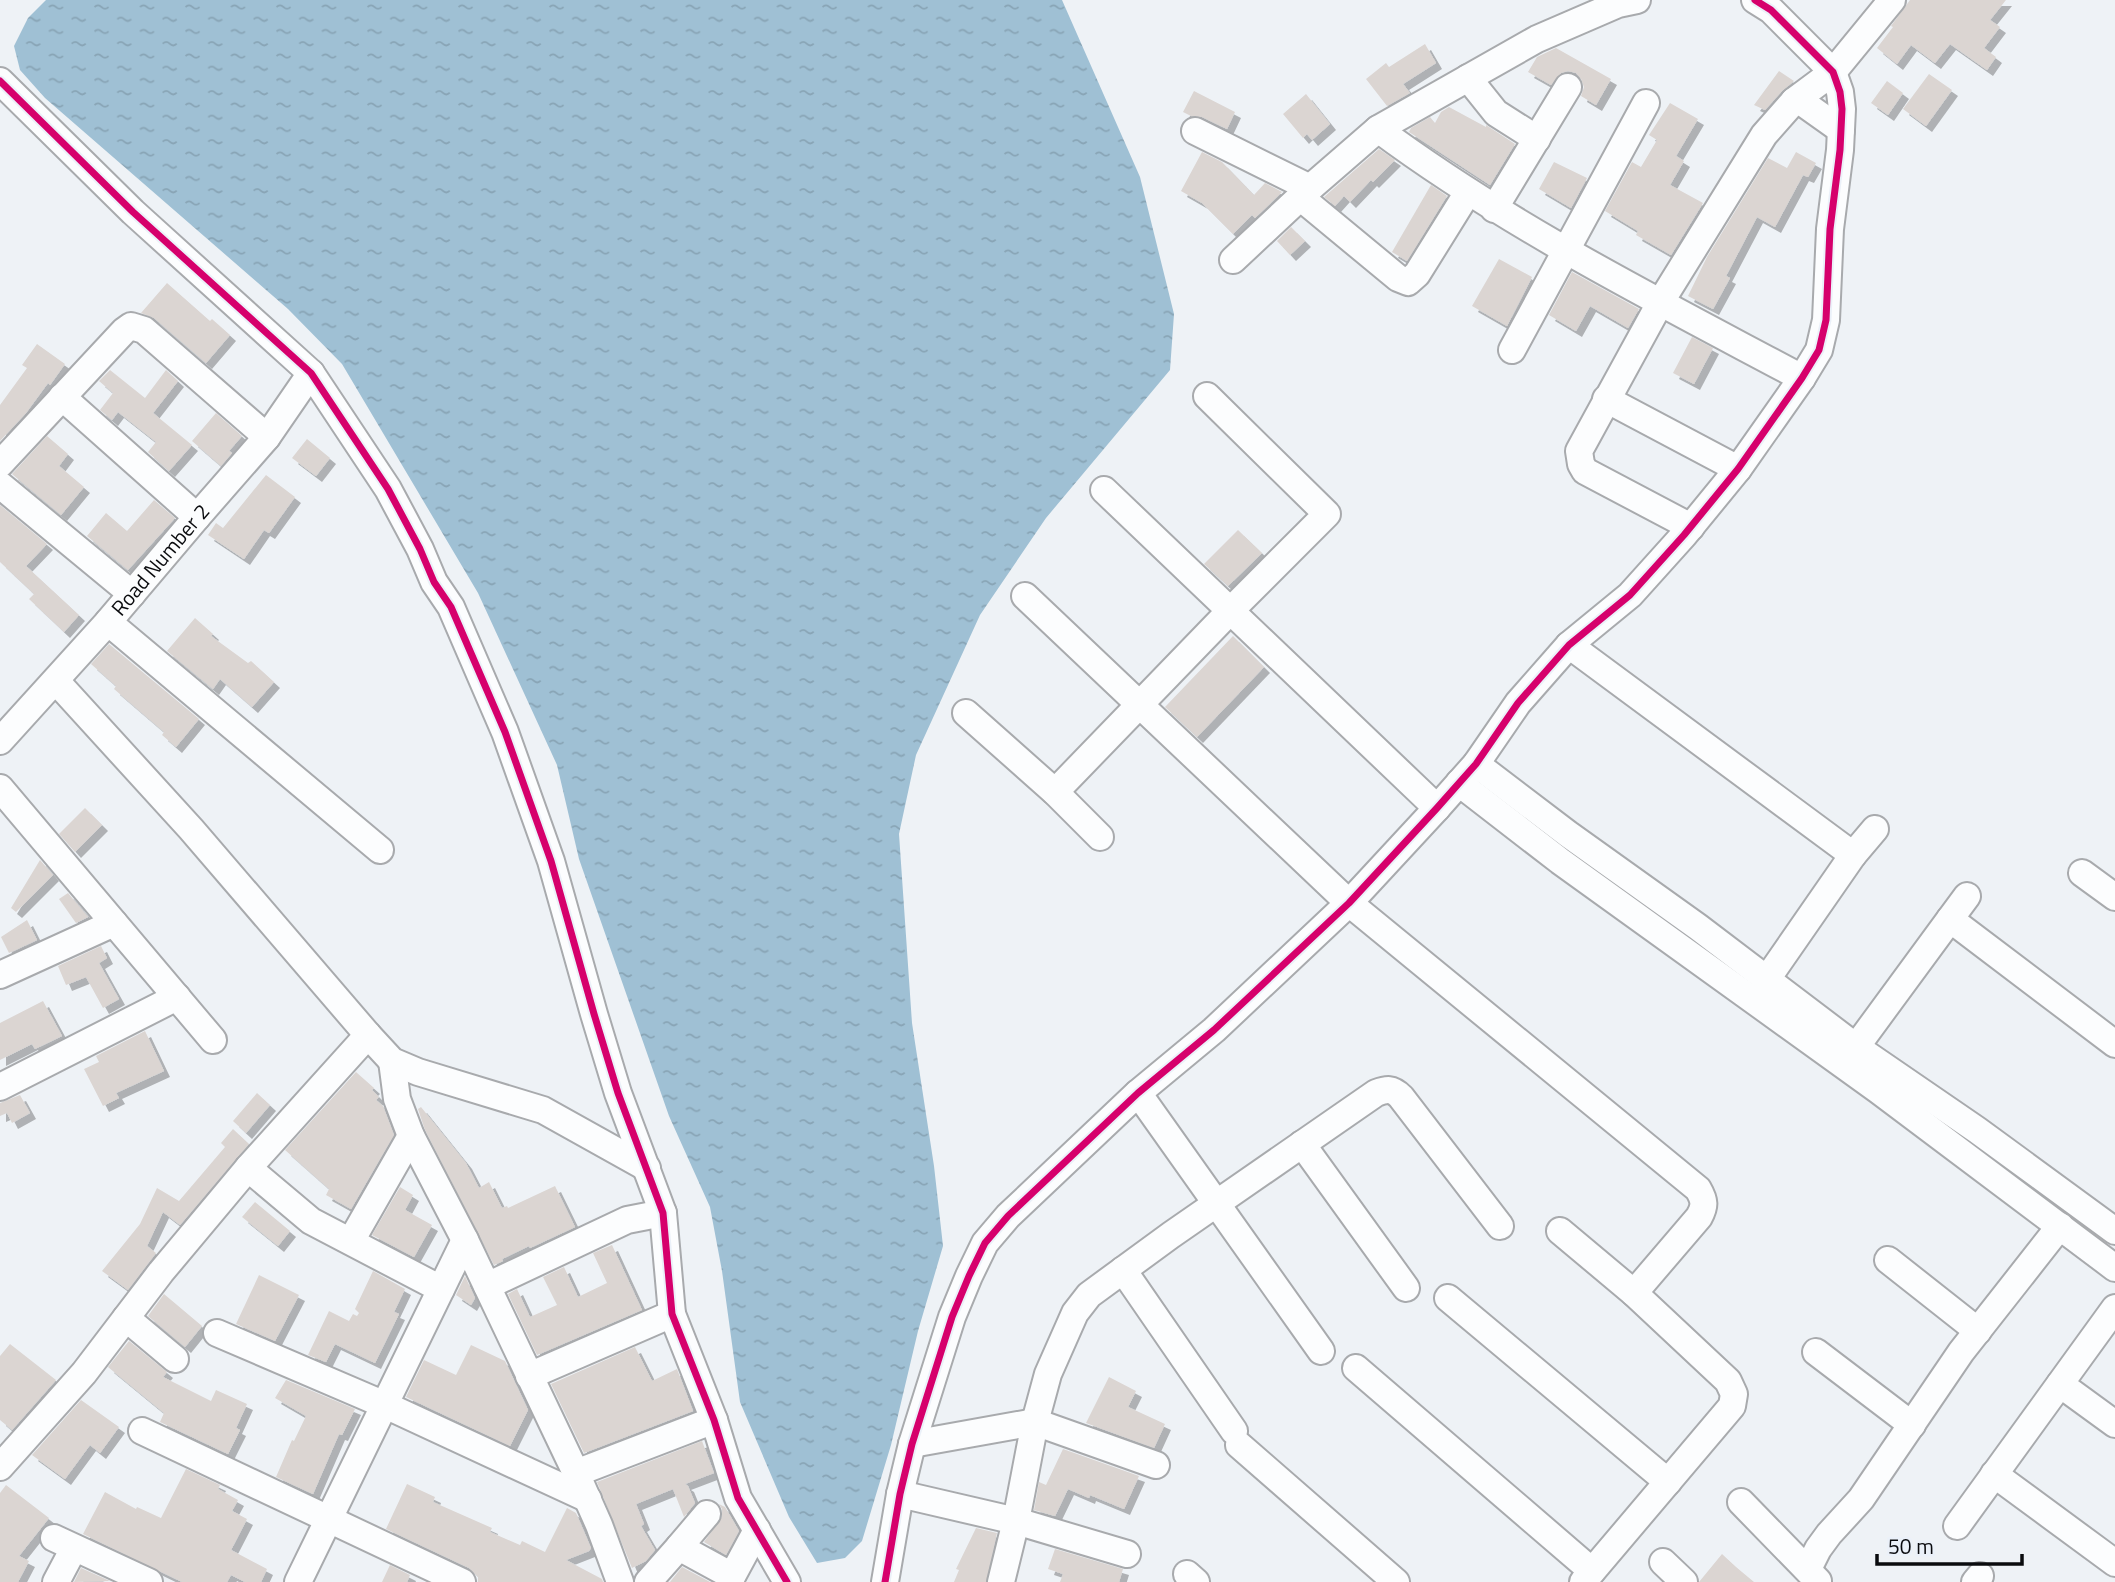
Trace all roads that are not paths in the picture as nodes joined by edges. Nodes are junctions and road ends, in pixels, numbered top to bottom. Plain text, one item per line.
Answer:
1 (1637, 0) edge
2 (1755, 0) edge
3 (1892, 0) edge
4 (1833, 72) junction
5 (1468, 78) junction
6 (0, 81) edge
7 (1568, 87) dead end
8 (1794, 101) junction
9 (1646, 103) dead end
10 (1378, 129) junction
11 (1841, 130) junction
12 (1195, 131) dead end
13 (1536, 139) junction
14 (1468, 192) junction
15 (1305, 193) junction
16 (1494, 209) junction
17 (1567, 250) junction
18 (1233, 260) dead end
19 (1660, 303) junction
20 (1512, 350) dead end
21 (311, 373) junction
22 (1802, 379) junction
23 (1207, 396) dead end
24 (62, 397) junction
25 (1606, 399) junction
26 (267, 437) junction
27 (0, 464) edge
28 (1738, 469) junction
29 (0, 485) edge
30 (1104, 490) dead end
31 (197, 517) junction
32 (1691, 527) junction
33 (132, 594) junction
34 (1025, 596) dead end
35 (1231, 610) junction
36 (108, 622) junction
37 (1569, 645) junction
38 (56, 681) junction
39 (1139, 705) junction
40 (966, 713) dead end
41 (0, 741) edge
42 (1467, 774) junction
43 (0, 788) edge
44 (1055, 792) junction
45 (1437, 808) junction
46 (1875, 829) dead end
47 (1100, 837) dead end
48 (380, 850) dead end
49 (1853, 855) junction
50 (2082, 873) dead end
51 (1967, 896) dead end
52 (2115, 897) edge
53 (1349, 903) junction
54 (1950, 919) junction
55 (114, 923) junction
56 (0, 975) edge
57 (1767, 979) junction
58 (177, 997) junction
59 (368, 1035) junction
60 (213, 1040) dead end
61 (2115, 1044) edge
62 (1856, 1047) junction
63 (392, 1061) junction
64 (0, 1087) edge
65 (1138, 1093) junction
66 (411, 1136) junction
67 (1303, 1144) junction
68 (248, 1168) junction
69 (647, 1168) junction
70 (1215, 1204) junction
71 (663, 1213) junction
72 (1500, 1226) dead end
73 (2060, 1226) junction
74 (1560, 1231) dead end
75 (2115, 1231) edge
76 (465, 1240) junction
77 (351, 1241) junction
78 (1888, 1260) dead end
79 (2115, 1268) edge
80 (1123, 1270) junction
81 (487, 1286) junction
82 (1406, 1288) dead end
83 (441, 1289) junction
84 (1634, 1293) junction
85 (1448, 1297) dead end
86 (2115, 1308) edge
87 (671, 1314) junction
88 (126, 1318) junction
89 (1978, 1331) junction
90 (217, 1333) dead end
91 (1321, 1351) dead end
92 (1816, 1352) dead end
93 (175, 1359) dead end
94 (1356, 1368) dead end
95 (529, 1376) junction
96 (2060, 1384) junction
97 (385, 1405) junction
98 (714, 1420) junction
99 (1035, 1422) junction
100 (2115, 1424) edge
101 (1912, 1425) junction
102 (142, 1431) dead end
103 (912, 1444) junction
104 (1156, 1465) dead end
105 (0, 1467) edge
106 (576, 1473) junction
107 (1994, 1474) junction
108 (1668, 1482) junction
109 (900, 1494) junction
110 (588, 1499) junction
111 (1741, 1502) dead end
112 (707, 1514) dead end
113 (328, 1520) junction
114 (1016, 1521) junction
115 (1957, 1526) dead end
116 (757, 1530) junction
117 (679, 1546) junction
118 (1127, 1554) dead end
119 (1663, 1562) dead end
120 (2115, 1563) edge
121 (1814, 1576) edge
122 (1588, 1577) edge
123 (731, 1579) edge
124 (56, 1582) edge
125 (149, 1582) edge
126 (298, 1582) edge
127 (462, 1582) edge
128 (620, 1582) edge
129 (648, 1582) edge
130 (787, 1582) edge
131 (885, 1582) edge
132 (1001, 1582) edge
133 (1396, 1582) edge
134 (1684, 1582) edge

1 - 5 street
2 - 4 street
3 - 4 street
4 - 8 street
4 - 11 street
5 - 10 street
5 - 13 street
6 - 21 street
7 - 13 street
8 - 11 street
8 - 19 street
9 - 17 street
10 - 14 street
10 - 15 street
11 - 22 street
12 - 15 street
13 - 16 street
14 - 15 street
14 - 16 street
15 - 18 street
16 - 17 street
17 - 19 street
17 - 20 street
19 - 22 street
19 - 25 street
21 - 26 street, Road Number 2
21 - 69 street
22 - 28 street
23 - 35 street
24 - 26 street
24 - 27 street
24 - 31 street
25 - 28 street
25 - 32 street
26 - 31 street, Road Number 2
28 - 32 street
29 - 33 street
30 - 35 street
31 - 33 street, Road Number 2
32 - 37 street
33 - 36 street, Road Number 2
34 - 39 street
35 - 39 street
35 - 45 street
36 - 38 street, Road Number 2
36 - 48 street
37 - 42 street
37 - 49 street
38 - 41 street, Road Number 2
38 - 59 street
39 - 44 street
39 - 53 street
40 - 44 street
42 - 45 street
42 - 57 street
42 - 73 street
43 - 55 street
44 - 47 street
45 - 53 street
46 - 49 street
49 - 57 street
50 - 52 street
51 - 54 street
53 - 65 street
53 - 84 street
54 - 61 street
54 - 62 street
55 - 56 street
55 - 58 street
57 - 62 street
58 - 60 street
58 - 64 street
59 - 63 street
59 - 68 street
62 - 75 street
63 - 66 street
63 - 69 street
65 - 70 street
65 - 103 street
66 - 76 street
66 - 77 street
67 - 70 street
67 - 72 street
67 - 82 street
68 - 77 street
68 - 88 street
69 - 71 street
70 - 80 street
70 - 91 street
71 - 81 street
71 - 87 street
73 - 79 street
73 - 89 street
74 - 84 street
76 - 81 street
76 - 83 street
77 - 83 street
78 - 89 street
80 - 99 street
80 - 133 street
81 - 95 street
83 - 97 street
84 - 108 street
85 - 108 street
86 - 96 street
87 - 95 street
87 - 98 street
88 - 93 street
88 - 105 street
89 - 101 street
90 - 97 street
92 - 101 street
94 - 122 street
95 - 106 street
96 - 100 street
96 - 107 street
97 - 110 street
97 - 113 street
98 - 106 street
98 - 116 street
99 - 103 street
99 - 104 street
99 - 114 street
101 - 121 street
102 - 113 street
103 - 109 street
106 - 110 street
107 - 115 street
107 - 120 street
108 - 122 street
109 - 114 street
109 - 131 street
110 - 128 street
111 - 121 street
112 - 117 street
113 - 126 street
113 - 127 street
114 - 118 street
114 - 132 street
116 - 123 street
116 - 130 street
117 - 123 street
117 - 129 street
119 - 134 street
124 - 125 street

